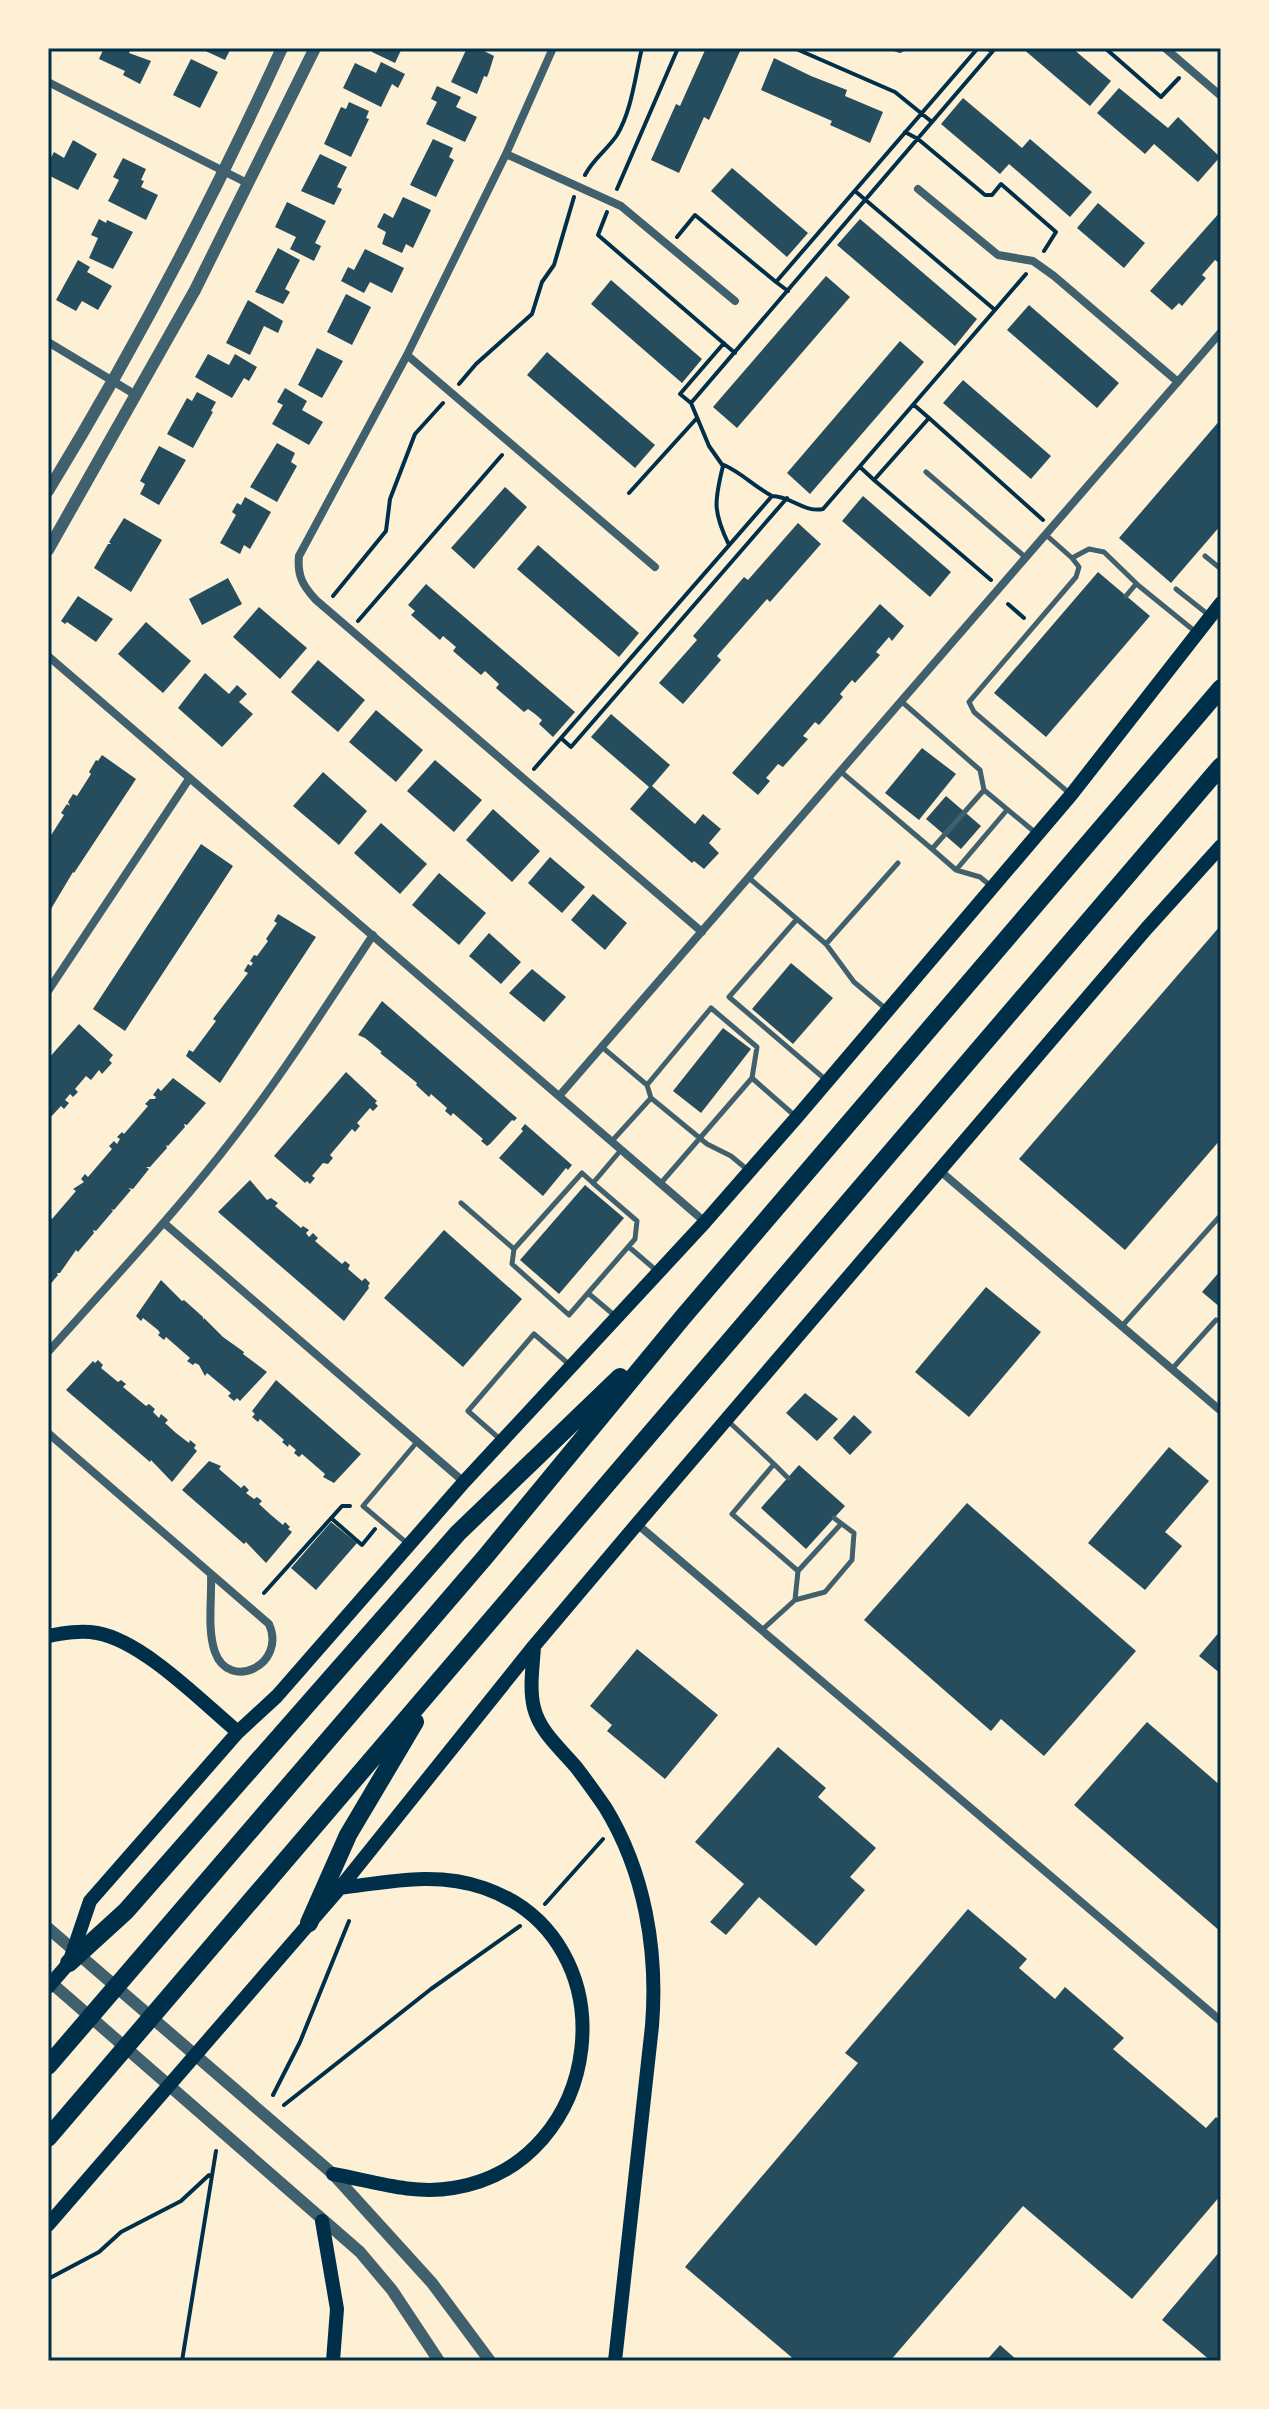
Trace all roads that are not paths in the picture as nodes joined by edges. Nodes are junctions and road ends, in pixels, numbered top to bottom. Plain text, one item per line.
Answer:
1 (282, 48) edge
2 (315, 48) edge
3 (553, 48) edge
4 (1165, 48) edge
5 (48, 82) edge
6 (1221, 96) edge
7 (506, 154) junction
8 (222, 171) junction
9 (249, 184) junction
10 (918, 189) dead end
11 (735, 301) dead end
12 (1221, 332) edge
13 (48, 342) edge
14 (407, 355) junction
15 (112, 381) junction
16 (1178, 382) junction
17 (136, 395) junction
18 (926, 472) dead end
19 (48, 491) edge
20 (1047, 530) junction
21 (48, 550) edge
22 (1024, 556) junction
23 (1205, 556) dead end
24 (1072, 558) junction
25 (655, 567) dead end
26 (1221, 569) edge
27 (1136, 584) junction
28 (1176, 589) dead end
29 (1126, 596) dead end
30 (1221, 603) edge
31 (1210, 617) junction
32 (1197, 633) junction
33 (48, 656) edge
34 (1221, 688) edge
35 (901, 700) junction
36 (1221, 766) edge
37 (840, 771) junction
38 (189, 779) junction
39 (984, 790) junction
40 (1071, 795) junction
41 (1007, 810) junction
42 (1037, 835) junction
43 (1221, 846) edge
44 (932, 849) junction
45 (898, 863) dead end
46 (956, 870) junction
47 (749, 878) junction
48 (993, 888) junction
49 (797, 919) junction
50 (702, 932) junction
51 (373, 935) junction
52 (826, 944) junction
53 (48, 991) edge
54 (888, 1010) junction
55 (602, 1047) junction
56 (752, 1078) junction
57 (827, 1081) junction
58 (647, 1085) junction
59 (560, 1095) junction
60 (651, 1098) junction
61 (797, 1117) junction
62 (699, 1138) junction
63 (612, 1141) junction
64 (622, 1149) junction
65 (939, 1170) junction
66 (749, 1171) junction
67 (593, 1183) junction
68 (661, 1183) junction
69 (461, 1203) dead end
70 (1221, 1215) edge
71 (705, 1222) junction
72 (164, 1223) junction
73 (629, 1247) junction
74 (514, 1249) junction
75 (658, 1273) junction
76 (588, 1293) junction
77 (683, 1317) junction
78 (617, 1318) junction
79 (1216, 1320) dead end
80 (1122, 1326) junction
81 (48, 1352) edge
82 (572, 1366) junction
83 (1172, 1369) junction
84 (1221, 1411) edge
85 (726, 1419) junction
86 (48, 1433) edge
87 (502, 1441) junction
88 (417, 1442) junction
89 (774, 1464) junction
90 (788, 1478) dead end
91 (464, 1482) junction
92 (834, 1518) dead end
93 (637, 1524) junction
94 (841, 1524) junction
95 (408, 1545) junction
96 (798, 1571) junction
97 (211, 1575) junction
98 (795, 1600) junction
99 (762, 1630) junction
100 (48, 1636) edge
101 (534, 1646) junction
102 (441, 1678) junction
103 (238, 1732) junction
104 (340, 1888) junction
105 (309, 1923) junction
106 (48, 1928) edge
107 (69, 1963) junction
108 (48, 1980) edge
109 (48, 1987) edge
110 (1221, 2021) edge
111 (48, 2066) edge
112 (48, 2138) edge
113 (333, 2174) junction
114 (322, 2221) junction
115 (48, 2225) edge
116 (333, 2361) edge
117 (439, 2361) edge
118 (490, 2361) edge
119 (615, 2361) edge

1 - 8 street
2 - 9 street
3 - 7 street
4 - 6 street
5 - 8 street
7 - 11 street
7 - 14 street
8 - 9 street
8 - 15 street
9 - 17 street
10 - 16 street
12 - 16 street
13 - 15 street
14 - 25 street
14 - 50 street
15 - 17 street
15 - 19 street
16 - 20 street
17 - 21 street
18 - 22 lane
20 - 22 street
20 - 24 lane
22 - 35 street
23 - 26 lane
24 - 27 lane
24 - 40 lane
27 - 29 lane
27 - 32 lane
28 - 31 lane
30 - 31 main road
31 - 32 main road
32 - 40 main road
33 - 38 street
34 - 77 highway
35 - 37 street
35 - 39 lane
36 - 102 highway
37 - 44 lane
37 - 47 street
38 - 51 street
38 - 53 street
39 - 41 lane
39 - 44 lane
40 - 42 main road
41 - 42 lane
41 - 46 lane
42 - 48 main road
43 - 65 main road
44 - 46 lane
45 - 52 lane
46 - 48 lane
47 - 49 lane
47 - 50 street
48 - 54 main road
49 - 52 lane
49 - 57 lane
50 - 55 street
51 - 59 street
51 - 72 street
52 - 54 lane
54 - 57 main road
55 - 58 lane
55 - 59 street
56 - 58 lane
56 - 61 lane
56 - 62 lane
57 - 61 main road
58 - 60 lane
59 - 63 street
60 - 62 lane
60 - 63 lane
61 - 66 main road
62 - 66 lane
62 - 68 lane
63 - 64 street
64 - 67 lane
64 - 68 street
65 - 80 street
65 - 85 main road
66 - 71 main road
67 - 73 lane
67 - 74 lane
68 - 71 street
69 - 74 lane
70 - 80 lane
71 - 75 main road
72 - 81 street
72 - 88 street
73 - 75 lane
73 - 76 lane
74 - 76 lane
75 - 78 main road
76 - 78 lane
77 - 107 highway
77 - 111 highway
78 - 82 main road
79 - 83 lane
80 - 83 street
82 - 87 main road
82 - 87 lane
83 - 84 street
85 - 89 lane
85 - 93 main road
86 - 97 street
87 - 91 main road
88 - 91 street
88 - 95 lane
89 - 90 lane
89 - 96 lane
91 - 95 main road
92 - 94 lane
93 - 99 street
93 - 101 main road
94 - 96 lane
94 - 98 lane
95 - 103 main road
96 - 98 lane
97 - 97 street
98 - 99 lane
99 - 110 street
100 - 103 main road
101 - 104 main road
101 - 119 main road
102 - 105 highway
102 - 112 highway
103 - 107 main road
104 - 105 main road
104 - 113 main road
105 - 115 main road
106 - 113 street
107 - 109 main road
108 - 114 street
113 - 118 street
114 - 116 main road
114 - 117 street

